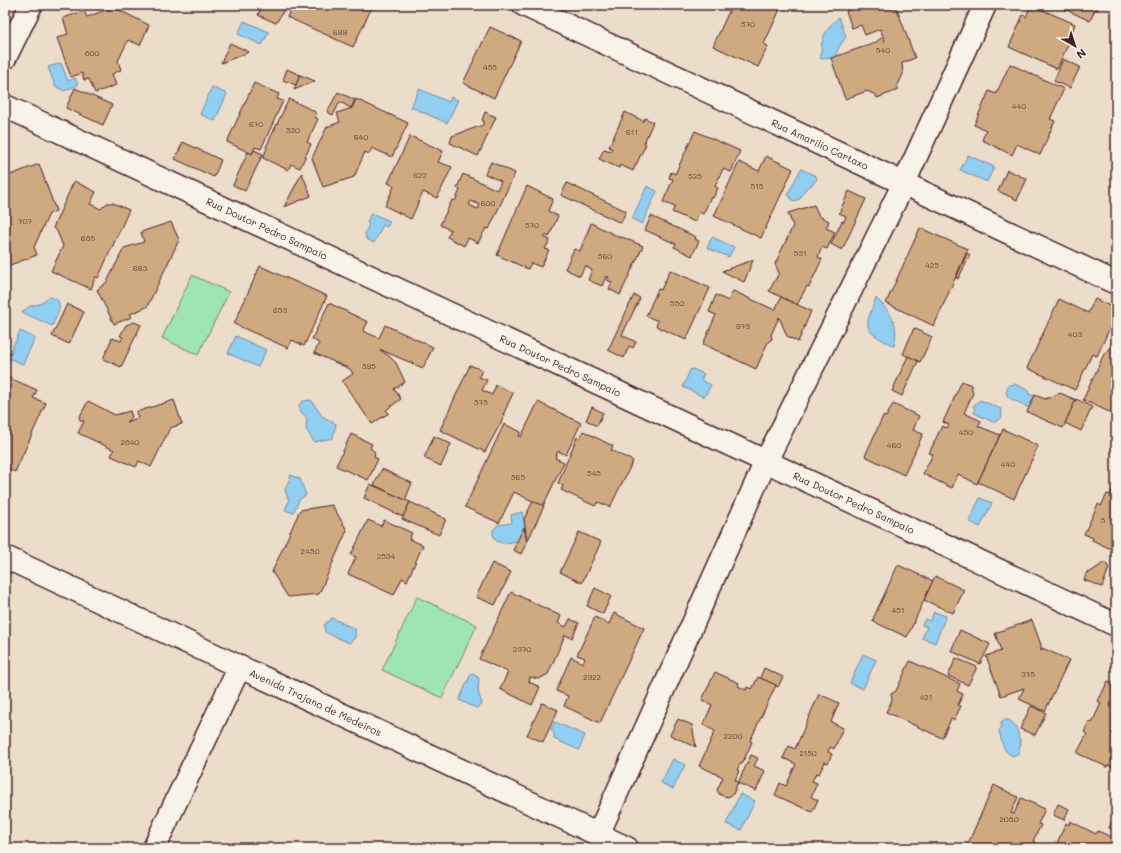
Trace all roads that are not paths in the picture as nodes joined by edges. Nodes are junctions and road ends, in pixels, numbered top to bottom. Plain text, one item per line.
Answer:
1 (31, 5) edge
2 (524, 5) edge
3 (985, 5) edge
4 (5, 58) edge
5 (5, 106) edge
6 (904, 183) junction
7 (1116, 283) edge
8 (766, 461) junction
9 (5, 556) edge
10 (1116, 625) edge
11 (240, 666) junction
12 (598, 835) junction
13 (154, 848) edge
14 (627, 848) edge

1 - 4 street
2 - 6 street, Rua Amarílio Cartaxo
3 - 6 street
5 - 8 street, Rua Doutor Pedro Sampaio
6 - 7 street, Rua Amarílio Cartaxo
6 - 8 street
8 - 10 street, Rua Doutor Pedro Sampaio
8 - 12 street
9 - 11 street, Avenida Trajano de Medeiros
11 - 12 street, Avenida Trajano de Medeiros
11 - 13 street
12 - 14 street, Avenida Trajano de Medeiros

